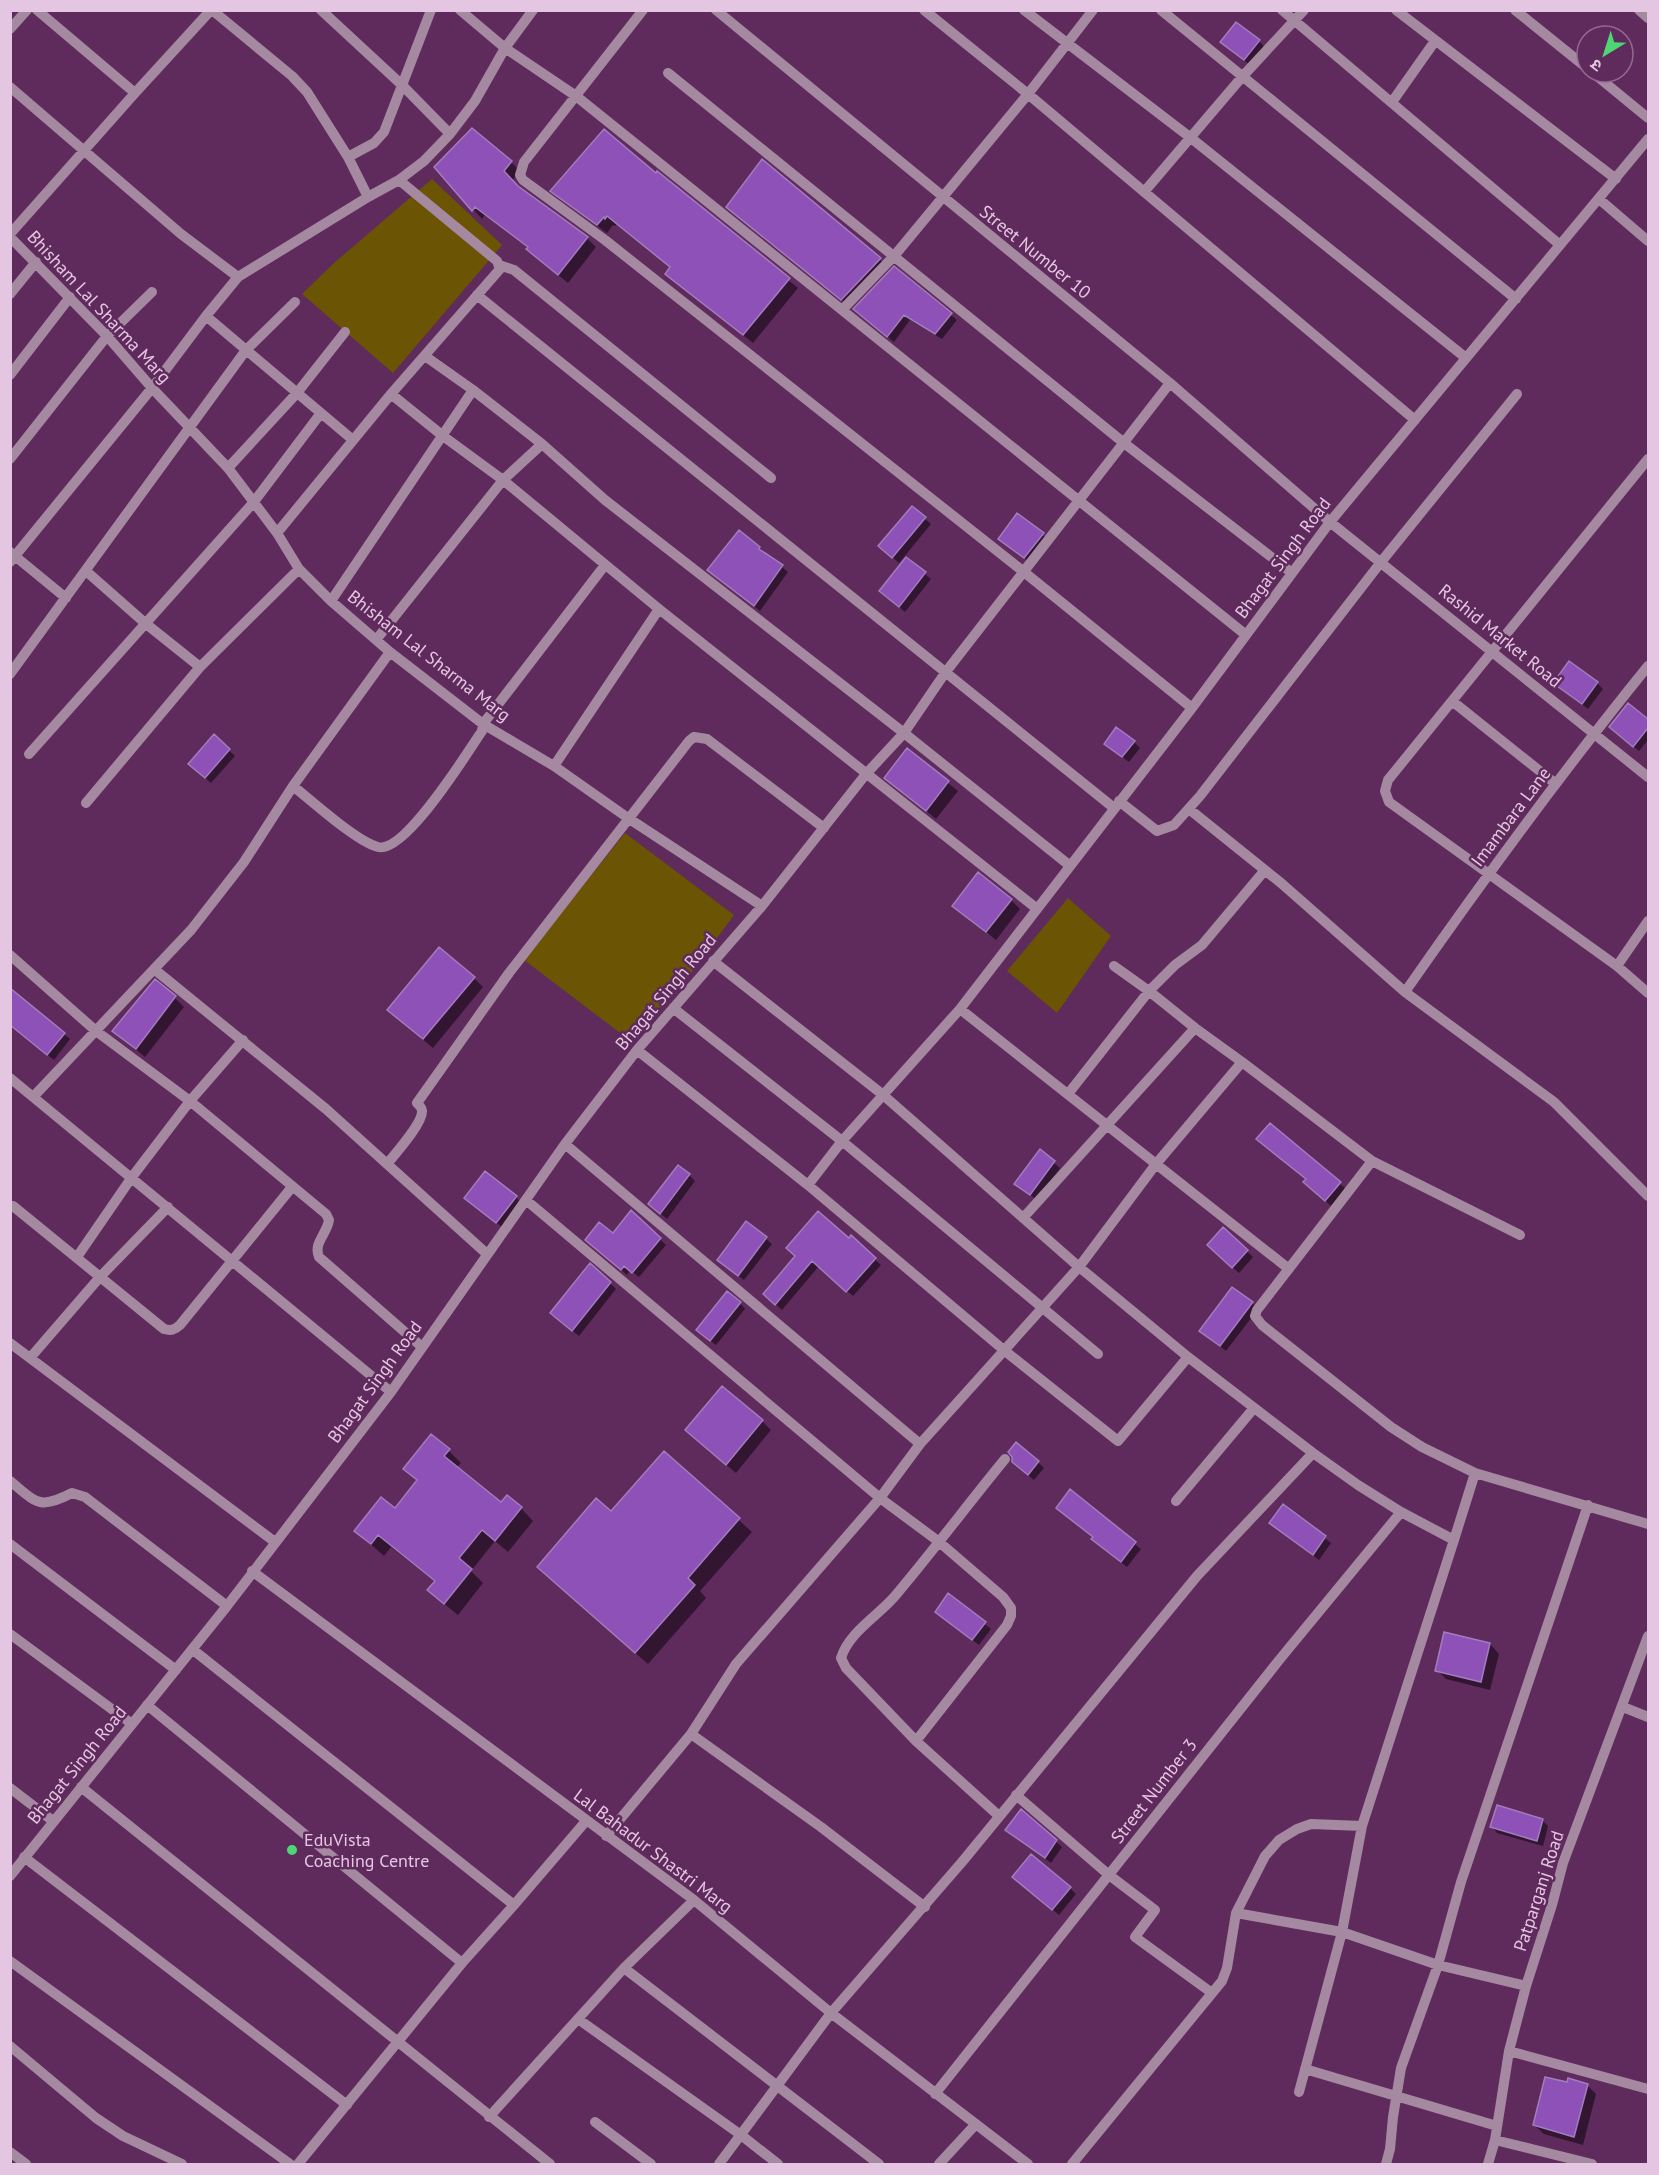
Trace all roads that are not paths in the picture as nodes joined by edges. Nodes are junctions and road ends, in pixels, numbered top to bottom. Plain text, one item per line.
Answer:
1 (27, 10) edge
2 (37, 10) edge
3 (212, 10) edge
4 (321, 10) edge
5 (431, 10) edge
6 (460, 10) edge
7 (533, 10) edge
8 (643, 10) edge
9 (716, 10) edge
10 (924, 10) edge
11 (1024, 10) edge
12 (1093, 10) edge
13 (1161, 10) edge
14 (1282, 10) edge
15 (1304, 10) edge
16 (1396, 10) edge
17 (1515, 10) edge
18 (1639, 10) edge
19 (1648, 18) edge
20 (1294, 19) junction
21 (10, 29) edge
22 (1435, 41) junction
23 (1068, 44) junction
24 (506, 48) junction
25 (1575, 58) edge
26 (668, 73) dead end
27 (1242, 77) junction
28 (1607, 84) edge
29 (402, 85) junction
30 (10, 87) edge
31 (135, 93) junction
32 (1028, 94) junction
33 (576, 96) junction
34 (1392, 102) junction
35 (1648, 118) edge
36 (450, 134) junction
37 (1191, 138) junction
38 (1648, 139) edge
39 (84, 151) junction
40 (348, 157) junction
41 (1616, 179) junction
42 (399, 180) junction
43 (1144, 192) junction
44 (368, 197) junction
45 (942, 197) junction
46 (1599, 199) junction
47 (10, 236) edge
48 (1648, 241) edge
49 (1560, 245) junction
50 (895, 255) junction
51 (36, 262) junction
52 (500, 265) junction
53 (238, 277) junction
54 (152, 292) dead end
55 (10, 294) edge
56 (477, 295) junction
57 (70, 297) junction
58 (1516, 299) junction
59 (295, 302) dead end
60 (843, 309) junction
61 (206, 315) junction
62 (345, 332) dead end
63 (107, 336) junction
64 (246, 350) junction
65 (425, 356) junction
66 (1466, 358) junction
67 (10, 375) edge
68 (1170, 383) junction
69 (152, 388) junction
70 (473, 390) junction
71 (297, 393) junction
72 (392, 394) junction
73 (1517, 394) dead end
74 (321, 413) junction
75 (1415, 420) junction
76 (189, 426) junction
77 (443, 436) junction
78 (353, 440) junction
79 (1124, 443) junction
80 (542, 444) junction
81 (10, 459) edge
82 (1648, 459) edge
83 (228, 468) junction
84 (771, 478) dead end
85 (503, 480) junction
86 (1079, 500) junction
87 (253, 502) junction
88 (1330, 522) junction
89 (277, 533) junction
90 (12, 557) edge
91 (1381, 562) junction
92 (605, 565) junction
93 (299, 569) junction
94 (86, 571) junction
95 (1024, 572) junction
96 (1292, 573) junction
97 (66, 598) junction
98 (331, 601) junction
99 (659, 609) junction
100 (145, 624) junction
101 (1246, 635) junction
102 (376, 640) junction
103 (1493, 651) junction
104 (390, 652) junction
105 (1648, 666) edge
106 (200, 667) junction
107 (945, 673) junction
108 (10, 674) edge
109 (1452, 701) junction
110 (1192, 708) junction
111 (483, 724) junction
112 (904, 733) junction
113 (1594, 733) junction
114 (29, 754) dead end
115 (554, 766) junction
116 (866, 774) junction
117 (1648, 777) edge
118 (1556, 784) junction
119 (293, 786) junction
120 (86, 803) dead end
121 (1116, 805) junction
122 (1189, 809) junction
123 (628, 818) junction
124 (824, 828) junction
125 (1069, 865) junction
126 (1265, 870) junction
127 (1488, 875) junction
128 (762, 906) junction
129 (1036, 908) junction
130 (1648, 921) edge
131 (10, 955) edge
132 (713, 962) junction
133 (1114, 966) dead end
134 (1617, 966) junction
135 (154, 969) junction
136 (1149, 991) junction
137 (1406, 992) junction
138 (1648, 993) edge
139 (673, 1008) junction
140 (960, 1009) junction
141 (1195, 1028) junction
142 (96, 1031) junction
143 (243, 1040) junction
144 (637, 1050) junction
145 (1242, 1062) junction
146 (10, 1078) edge
147 (882, 1094) junction
148 (1068, 1095) junction
149 (34, 1096) junction
150 (190, 1101) junction
151 (1106, 1123) junction
152 (842, 1141) junction
153 (565, 1144) junction
154 (1372, 1161) junction
155 (387, 1164) junction
156 (1156, 1164) junction
157 (132, 1178) junction
158 (808, 1185) junction
159 (292, 1186) junction
160 (1648, 1196) edge
161 (526, 1200) junction
162 (13, 1206) dead end
163 (168, 1207) junction
164 (1023, 1218) junction
165 (1520, 1234) dead end
166 (487, 1254) junction
167 (77, 1257) junction
168 (231, 1260) junction
169 (1079, 1267) junction
170 (1289, 1269) junction
171 (100, 1277) junction
172 (1043, 1307) junction
173 (10, 1343) edge
174 (422, 1347) junction
175 (1005, 1351) junction
176 (1098, 1354) dead end
177 (1188, 1357) junction
178 (30, 1358) junction
179 (391, 1392) junction
180 (1254, 1408) junction
181 (920, 1444) junction
182 (1313, 1453) junction
183 (1005, 1459) dead end
184 (1474, 1473) junction
185 (10, 1481) edge
186 (880, 1498) junction
187 (1176, 1501) dead end
188 (1588, 1505) junction
189 (1401, 1512) junction
190 (1648, 1524) edge
191 (1454, 1540) junction
192 (938, 1541) junction
193 (275, 1542) junction
194 (10, 1544) edge
195 (252, 1571) junction
196 (227, 1605) junction
197 (10, 1635) edge
198 (1648, 1636) edge
199 (192, 1649) junction
200 (176, 1670) junction
201 (147, 1705) junction
202 (1623, 1707) junction
203 (1648, 1717) edge
204 (132, 1724) junction
205 (691, 1734) junction
206 (916, 1741) junction
207 (81, 1787) junction
208 (10, 1788) edge
209 (1016, 1795) junction
210 (999, 1816) junction
211 (53, 1821) junction
212 (586, 1821) junction
213 (1362, 1826) junction
214 (606, 1836) junction
215 (24, 1857) junction
216 (1109, 1875) junction
217 (10, 1876) edge
218 (694, 1900) junction
219 (514, 1905) junction
220 (925, 1907) junction
221 (1236, 1913) junction
222 (1342, 1932) junction
223 (10, 1961) edge
224 (462, 1963) junction
225 (1438, 1965) junction
226 (624, 1968) junction
227 (1526, 1986) junction
228 (1212, 1993) junction
229 (831, 2013) junction
230 (578, 2019) junction
231 (399, 2043) junction
232 (10, 2046) edge
233 (1509, 2052) junction
234 (1305, 2069) junction
235 (778, 2087) junction
236 (1648, 2089) edge
237 (1299, 2092) dead end
238 (935, 2094) junction
239 (1396, 2096) junction
240 (347, 2106) junction
241 (489, 2117) junction
242 (595, 2122) dead end
243 (976, 2124) junction
244 (1497, 2126) junction
245 (741, 2135) junction
246 (1495, 2140) junction
247 (10, 2152) edge
248 (1022, 2162) edge
249 (26, 2164) edge
250 (182, 2164) edge
251 (290, 2164) edge
252 (298, 2164) edge
253 (550, 2164) edge
254 (651, 2164) edge
255 (719, 2164) edge
256 (778, 2164) edge
257 (879, 2164) edge
258 (939, 2164) edge
259 (1072, 2164) edge
260 (1386, 2164) edge
261 (1488, 2164) edge
262 (1592, 2164) edge

1 - 21 street
2 - 31 street
3 - 31 street
3 - 40 street
4 - 29 street
5 - 29 street
6 - 24 street
7 - 24 street
8 - 33 street
9 - 45 street, Street Number 10
10 - 32 street
11 - 23 street
12 - 23 street
13 - 27 street
14 - 20 street
15 - 20 street
16 - 22 street
17 - 25 street
18 - 19 street
20 - 27 street
20 - 34 street
22 - 34 street
22 - 41 street
23 - 32 street
23 - 37 street
24 - 33 street
24 - 36 street
26 - 50 street
27 - 37 street
27 - 58 street
28 - 35 street
29 - 36 street
29 - 40 street
30 - 39 street
31 - 39 street
32 - 43 street
32 - 45 street
33 - 60 street
33 - 95 street
34 - 49 street
36 - 42 street
37 - 43 street
37 - 66 street
38 - 41 street, Bhagat Singh Road
39 - 47 street
39 - 53 street
40 - 44 street
41 - 46 street, Bhagat Singh Road
42 - 44 street
42 - 52 street
43 - 75 street
44 - 53 street
45 - 50 street
45 - 68 street, Street Number 10
46 - 48 street
46 - 49 street, Bhagat Singh Road
47 - 51 street, Bhisham Lal Sharma Marg
49 - 58 street, Bhagat Singh Road
50 - 60 street
50 - 79 street
51 - 55 street
51 - 57 street, Bhisham Lal Sharma Marg
52 - 56 street
52 - 84 street
53 - 61 street
54 - 63 street
56 - 65 street
56 - 107 street
57 - 63 street, Bhisham Lal Sharma Marg
57 - 67 street
58 - 66 street, Bhagat Singh Road
59 - 64 street
60 - 86 street
61 - 64 street
61 - 69 street
62 - 71 street
63 - 69 street, Bhisham Lal Sharma Marg
63 - 81 street
64 - 71 street
64 - 76 street
65 - 70 street
65 - 72 street
66 - 75 street, Bhagat Singh Road
68 - 79 street, Bhagat Singh Road
68 - 88 street, Street Number 10
69 - 76 street, Bhisham Lal Sharma Marg
69 - 90 street
70 - 77 street
70 - 80 street
71 - 74 street
71 - 83 street
72 - 77 street
72 - 78 street
73 - 91 street
74 - 78 street
74 - 87 street
75 - 88 street, Bhagat Singh Road
76 - 83 street, Bhisham Lal Sharma Marg
76 - 94 street
77 - 85 street
77 - 98 street
78 - 89 street
79 - 86 street, Bhagat Singh Road
79 - 96 street
80 - 85 street
80 - 112 street
82 - 103 street
83 - 87 street, Bhisham Lal Sharma Marg
85 - 92 street
85 - 102 street
86 - 95 street, Bhagat Singh Road
86 - 101 street
87 - 89 street, Bhisham Lal Sharma Marg
87 - 100 street
88 - 91 street, Rashid Market Road
88 - 96 street, Bhagat Singh Road
89 - 93 street, Bhisham Lal Sharma Marg
90 - 97 street
91 - 103 street, Rashid Market Road
91 - 122 street
92 - 99 street
92 - 111 street
93 - 98 street, Bhisham Lal Sharma Marg
93 - 106 street
94 - 97 street
94 - 100 street
95 - 107 street, Bhagat Singh Road
95 - 110 street
96 - 101 street, Bhagat Singh Road
97 - 108 street
98 - 102 street, Bhisham Lal Sharma Marg
99 - 115 street
99 - 116 street
100 - 106 street
100 - 114 street
101 - 110 street, Bhagat Singh Road
102 - 104 street, Bhisham Lal Sharma Marg
103 - 109 street
103 - 113 street, Rashid Market Road
104 - 111 street, Bhisham Lal Sharma Marg
104 - 119 street
105 - 113 street, Imambara Lane
106 - 120 street
107 - 112 street, Bhagat Singh Road
107 - 121 street
109 - 118 street
109 - 127 street
110 - 121 street, Bhagat Singh Road
111 - 115 street, Bhisham Lal Sharma Marg
111 - 119 street
112 - 116 street, Bhagat Singh Road
112 - 125 street
113 - 117 street, Rashid Market Road
113 - 118 street, Imambara Lane
115 - 123 street, Bhisham Lal Sharma Marg
116 - 124 street, Bhagat Singh Road
116 - 129 street
118 - 127 street, Imambara Lane
119 - 135 street
121 - 122 street
121 - 125 street, Bhagat Singh Road
122 - 126 street
123 - 124 street
123 - 128 street, Bhisham Lal Sharma Marg
123 - 155 street
124 - 128 street, Bhagat Singh Road
125 - 129 street, Bhagat Singh Road
126 - 136 street
126 - 137 street
127 - 134 street
127 - 137 street, Imambara Lane
128 - 132 street, Bhagat Singh Road
129 - 140 street, Bhagat Singh Road
130 - 134 street
131 - 142 street
132 - 139 street, Bhagat Singh Road
132 - 147 street
133 - 136 street
134 - 138 street
135 - 142 street
135 - 143 street
136 - 141 street
136 - 148 street
137 - 160 street
139 - 144 street, Bhagat Singh Road
139 - 152 street
140 - 147 street, Bhagat Singh Road
140 - 148 street
141 - 145 street
141 - 151 street
142 - 149 street
142 - 150 street
143 - 150 street
143 - 155 street
144 - 153 street, Bhagat Singh Road
144 - 158 street
145 - 154 street
145 - 156 street
146 - 149 street
147 - 152 street, Bhagat Singh Road
147 - 164 street
148 - 151 street
149 - 157 street
150 - 157 street
150 - 159 street
151 - 156 street
151 - 164 street
152 - 158 street, Bhagat Singh Road
152 - 172 street
153 - 161 street, Bhagat Singh Road
153 - 181 street
154 - 165 street
154 - 170 street
155 - 166 street
156 - 169 street
156 - 170 street
157 - 163 street
157 - 167 street
158 - 175 street
159 - 168 street
159 - 174 street
161 - 166 street, Bhagat Singh Road
161 - 186 street
162 - 167 street
163 - 168 street
163 - 171 street
164 - 169 street
166 - 174 street, Bhagat Singh Road
167 - 171 street
168 - 171 street
168 - 179 street
169 - 172 street
169 - 177 street
170 - 184 street
171 - 178 street
172 - 175 street
172 - 176 street
173 - 178 street
174 - 179 street, Bhagat Singh Road
175 - 177 street
175 - 181 street
177 - 180 street
178 - 193 street
179 - 193 street, Bhagat Singh Road
180 - 182 street
180 - 187 street
181 - 186 street
182 - 189 street
182 - 209 street
183 - 192 street
184 - 188 street
184 - 191 street
185 - 196 street
186 - 192 street
186 - 205 street
188 - 190 street
188 - 225 street
189 - 191 street
189 - 216 street, Street Number 3
191 - 213 street
192 - 206 street
192 - 206 street
193 - 195 street, Bhagat Singh Road
194 - 200 street
195 - 196 street, Bhagat Singh Road
195 - 212 street, Lal Bahadur Shastri Marg
196 - 199 street, Bhagat Singh Road
197 - 204 street
198 - 202 street, Patparganj Road
199 - 200 street, Bhagat Singh Road
199 - 219 street
200 - 201 street, Bhagat Singh Road
201 - 204 street, Bhagat Singh Road
201 - 224 street
202 - 203 street
202 - 227 street, Patparganj Road
204 - 207 street, Bhagat Singh Road
205 - 214 street
205 - 220 street
206 - 210 street
207 - 211 street, Bhagat Singh Road
207 - 231 street
208 - 211 street
209 - 210 street
209 - 216 street
210 - 220 street
211 - 215 street, Bhagat Singh Road
212 - 214 street, Lal Bahadur Shastri Marg
212 - 219 street
213 - 221 street
213 - 222 street
214 - 218 street, Lal Bahadur Shastri Marg
215 - 217 street, Bhagat Singh Road
215 - 240 street
216 - 228 street
216 - 238 street, Street Number 3
218 - 226 street
218 - 229 street, Lal Bahadur Shastri Marg
219 - 224 street
220 - 229 street
221 - 222 street
221 - 228 street
222 - 225 street
222 - 234 street
223 - 251 street
224 - 231 street
225 - 227 street
225 - 239 street
226 - 230 street
226 - 235 street
227 - 233 street, Patparganj Road
228 - 259 street
229 - 235 street
229 - 238 street, Lal Bahadur Shastri Marg
230 - 241 street
230 - 245 street
231 - 240 street
231 - 241 street
232 - 250 street
233 - 236 street
233 - 244 street, Patparganj Road
234 - 237 street
234 - 239 street
235 - 245 street
235 - 257 street
238 - 243 street, Lal Bahadur Shastri Marg
239 - 244 street
239 - 260 street
240 - 252 street
241 - 253 street
242 - 254 street
243 - 248 street, Lal Bahadur Shastri Marg
243 - 258 street
244 - 246 street, Patparganj Road
245 - 255 street
245 - 256 street
246 - 261 street, Patparganj Road
246 - 262 street
247 - 249 street

